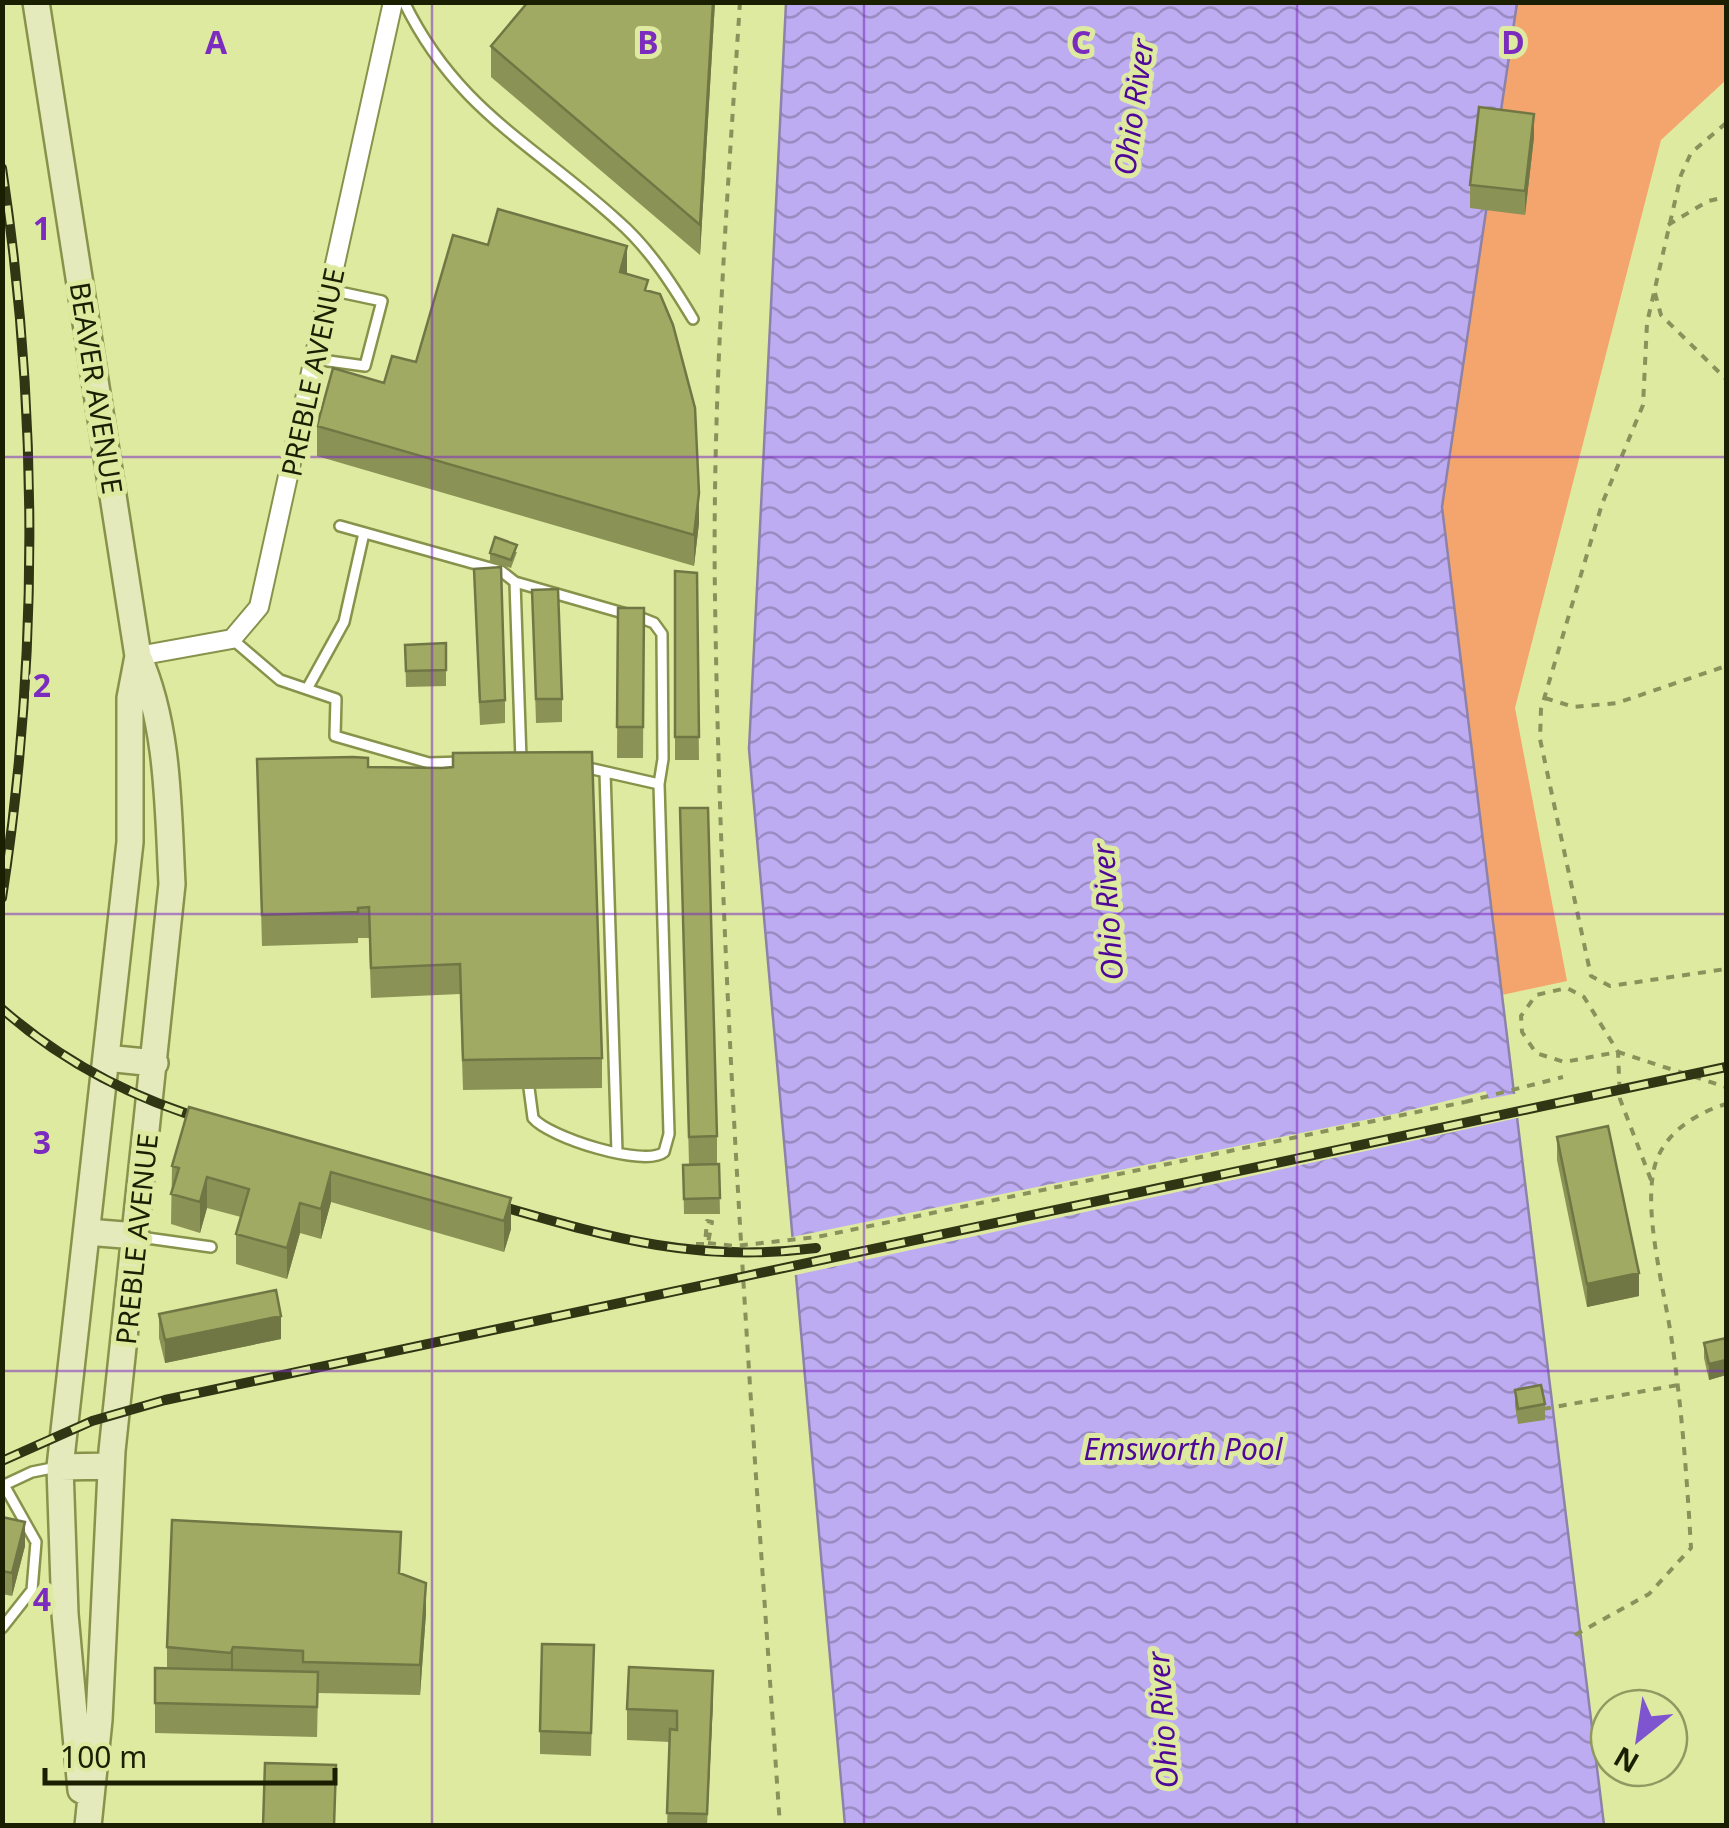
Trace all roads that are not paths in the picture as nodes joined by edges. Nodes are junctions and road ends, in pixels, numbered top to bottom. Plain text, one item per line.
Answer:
1 (36, 2) edge
2 (393, 2) edge
3 (404, 2) edge
4 (330, 290) junction
5 (693, 319) dead end
6 (314, 360) junction
7 (340, 526) dead end
8 (364, 533) junction
9 (516, 582) junction
10 (232, 639) junction
11 (138, 656) junction
12 (306, 689) junction
13 (537, 760) edge
14 (501, 761) edge
15 (483, 762) edge
16 (569, 763) edge
17 (519, 764) junction
18 (605, 772) junction
19 (659, 784) junction
20 (106, 1058) junction
21 (156, 1063) junction
22 (528, 1088) dead end
23 (617, 1152) junction
24 (87, 1232) junction
25 (136, 1236) junction
26 (211, 1247) dead end
27 (121, 1465) junction
28 (60, 1467) junction
29 (3, 1485) edge
30 (2, 1628) edge
31 (87, 1826) edge

1 - 11 street, BEAVER AVENUE
2 - 4 street, PREBLE AVENUE
3 - 5 lane
4 - 6 street, PREBLE AVENUE
4 - 6 lane
6 - 10 street, PREBLE AVENUE
7 - 8 lane
8 - 9 lane
8 - 12 lane
9 - 17 lane
9 - 19 lane
10 - 11 street
10 - 12 lane
11 - 20 street, PREBLE AVENUE
11 - 21 street, PREBLE AVENUE
12 - 15 lane
13 - 17 lane
14 - 17 lane
16 - 18 lane
18 - 19 lane
18 - 23 lane
19 - 23 lane
20 - 21 street
20 - 24 street, PREBLE AVENUE
21 - 25 street, PREBLE AVENUE
22 - 23 lane
24 - 25 street
24 - 28 street, PREBLE AVENUE
25 - 26 lane
25 - 27 street, PREBLE AVENUE
27 - 28 street
27 - 31 street, PREBLE AVENUE
28 - 29 lane
28 - 31 street, PREBLE AVENUE
29 - 30 lane

